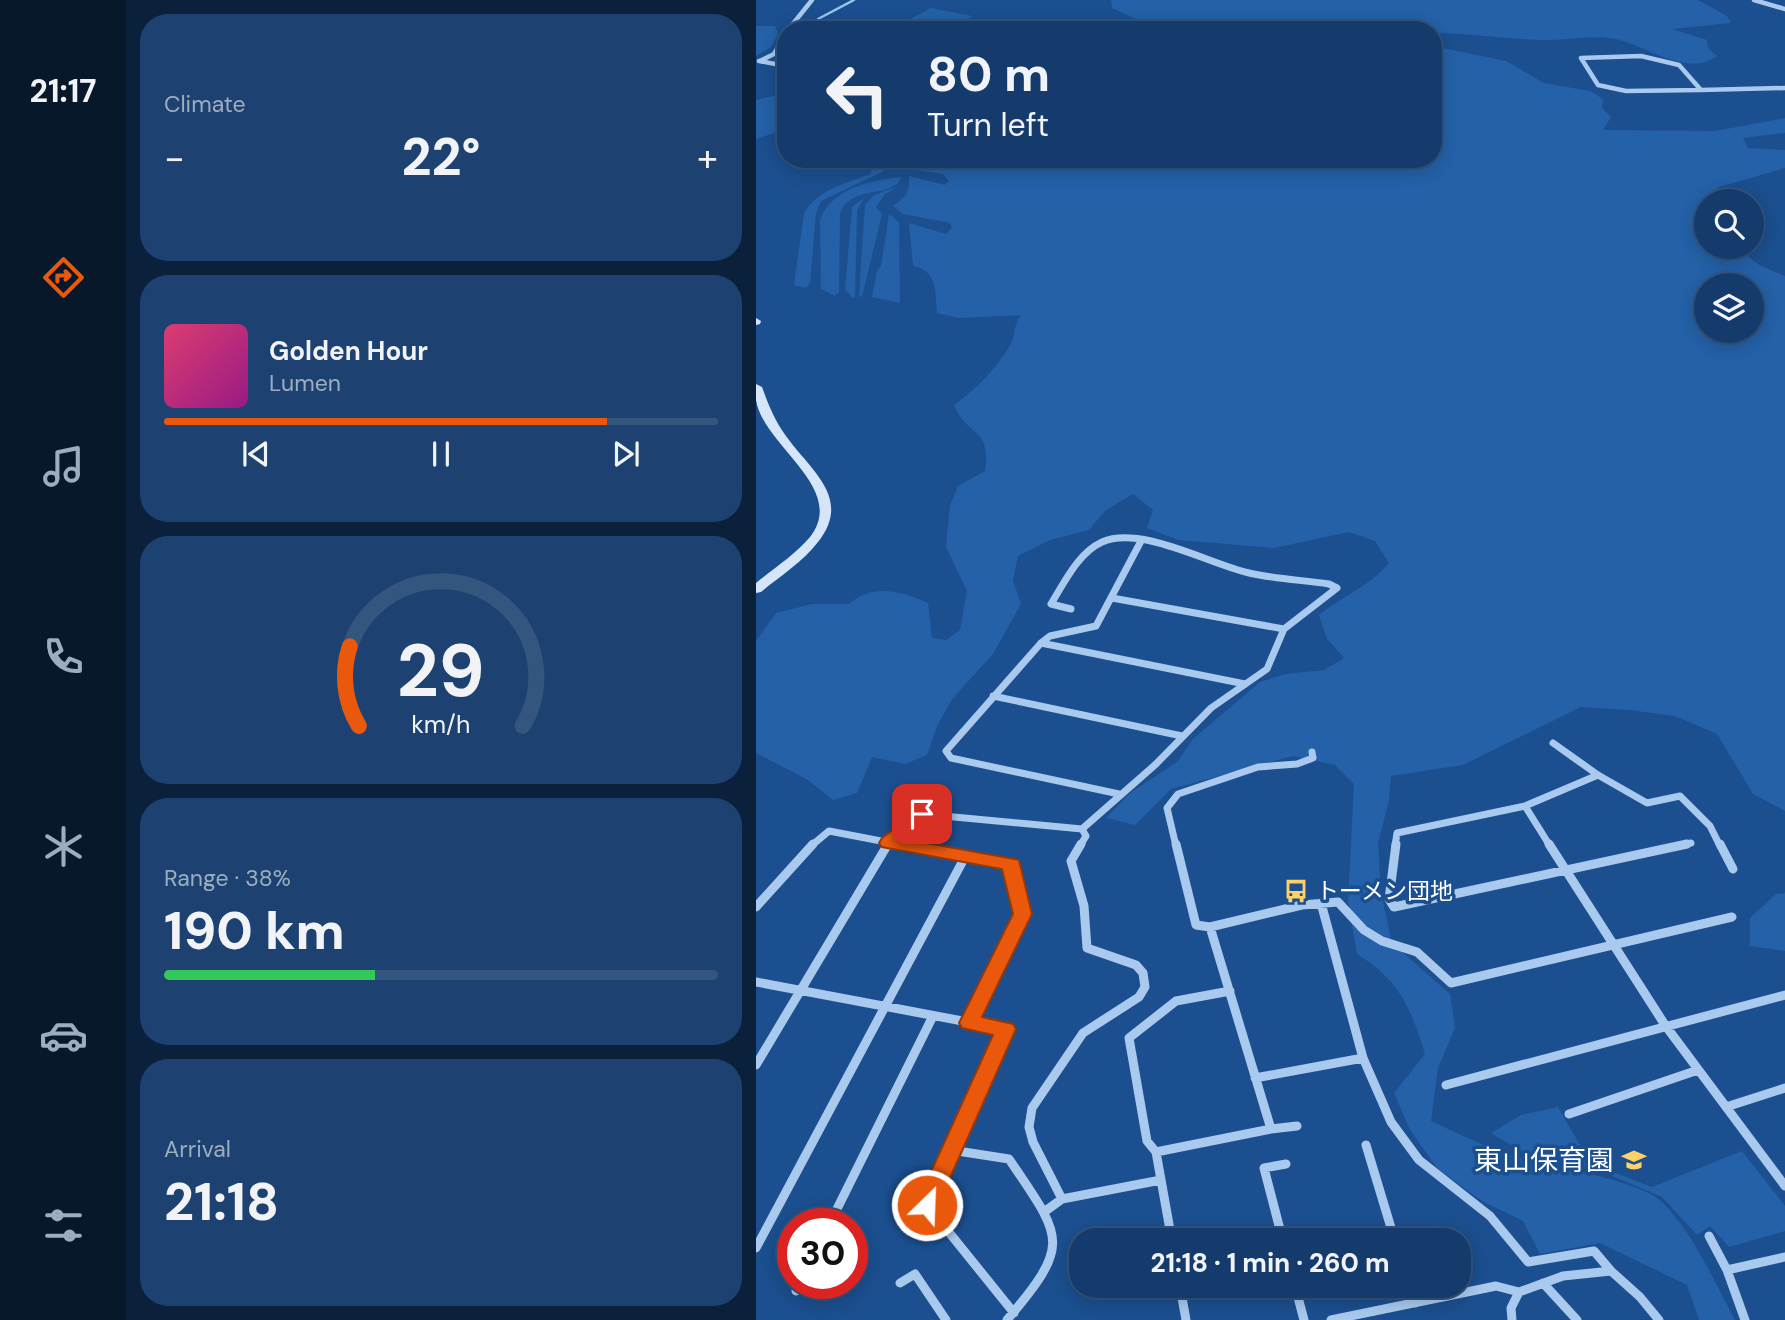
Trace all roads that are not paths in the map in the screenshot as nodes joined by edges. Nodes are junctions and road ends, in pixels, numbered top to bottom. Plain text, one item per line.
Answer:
1 (812, 0) edge
2 (1754, 0) edge
3 (1785, 9) edge
4 (796, 21) edge
5 (777, 49) edge
6 (758, 61) edge
7 (777, 64) edge
8 (1785, 88) edge
9 (1700, 90) junction
10 (756, 387) edge
11 (759, 405) edge
12 (1140, 541) junction
13 (756, 589) edge
14 (1112, 598) junction
15 (1071, 609) dead end
16 (1284, 629) junction
17 (1041, 643) junction
18 (1245, 684) junction
19 (993, 696) junction
20 (1182, 736) junction
21 (1553, 743) dead end
22 (1312, 752) dead end
23 (1598, 775) junction
24 (1119, 794) junction
25 (1525, 806) junction
26 (1082, 829) junction
27 (888, 843) junction
28 (1691, 843) dead end
29 (966, 856) junction
30 (1733, 869) dead end
31 (1567, 870) junction
32 (1321, 904) junction
33 (756, 907) edge
34 (1732, 917) dead end
35 (1210, 927) junction
36 (1614, 944) junction
37 (756, 982) edge
38 (800, 990) junction
39 (1230, 991) junction
40 (1785, 995) edge
41 (884, 1006) junction
42 (933, 1016) junction
43 (970, 1023) junction
44 (1665, 1025) junction
45 (1363, 1058) junction
46 (756, 1065) edge
47 (1698, 1070) junction
48 (1255, 1078) junction
49 (1446, 1085) dead end
50 (1785, 1088) edge
51 (1726, 1107) junction
52 (1569, 1114) dead end
53 (1297, 1126) dead end
54 (1271, 1129) junction
55 (1366, 1145) dead end
56 (951, 1150) junction
57 (1156, 1152) junction
58 (1286, 1164) dead end
59 (1161, 1180) junction
60 (1785, 1186) edge
61 (1062, 1199) junction
62 (837, 1208) edge
63 (1044, 1212) junction
64 (756, 1223) edge
65 (768, 1226) junction
66 (1170, 1228) edge
67 (1280, 1228) edge
68 (1391, 1228) edge
69 (1709, 1236) dead end
70 (756, 1248) edge
71 (1785, 1257) edge
72 (1611, 1270) junction
73 (1727, 1270) junction
74 (900, 1283) dead end
75 (1543, 1283) junction
76 (1519, 1292) junction
77 (1182, 1298) edge
78 (1298, 1298) edge
79 (1413, 1298) edge
80 (1415, 1303) junction
81 (1010, 1316) edge
82 (946, 1320) edge
83 (1186, 1320) edge
84 (1304, 1320) edge
85 (1331, 1320) edge
86 (1511, 1320) edge
87 (1577, 1320) edge
88 (1659, 1320) edge
89 (1745, 1320) edge

1 - 4 street
2 - 3 street
5 - 6 street
6 - 7 street
8 - 9 street
9 - 9 street
10 - 11 street
11 - 13 street
12 - 14 street
12 - 15 street
12 - 16 street
14 - 16 street
14 - 17 street
16 - 18 street
17 - 18 street
17 - 19 street
18 - 20 street
19 - 20 street
19 - 24 street
20 - 24 street
21 - 23 street
22 - 35 street
23 - 25 street
23 - 30 street
24 - 26 street
25 - 31 street
25 - 31 street
26 - 27 street
26 - 61 street
27 - 29 street
27 - 33 street
27 - 38 street
28 - 31 street
29 - 41 street
29 - 43 street
31 - 36 street
32 - 35 street
32 - 36 street
32 - 45 street
34 - 36 street
35 - 39 street
36 - 44 street
37 - 38 street
38 - 41 street
38 - 46 street
39 - 48 street
39 - 57 street
40 - 44 street
41 - 42 street
41 - 65 street
42 - 43 street
42 - 62 street
43 - 56 street
44 - 47 street
44 - 49 street
45 - 48 street
45 - 72 street
47 - 51 street
47 - 52 street
48 - 54 street
50 - 51 street
51 - 60 street
53 - 54 street
54 - 57 street
55 - 68 street
56 - 63 street
56 - 81 street
57 - 59 street
58 - 67 street
59 - 61 street
59 - 66 street
61 - 63 street
63 - 81 street
64 - 65 street
65 - 70 street
69 - 73 street
71 - 73 street
72 - 75 street
72 - 88 street
73 - 89 street
74 - 82 street
75 - 76 street
75 - 87 street
76 - 80 street
76 - 86 street
77 - 83 street
78 - 84 street
79 - 80 street
80 - 85 street

